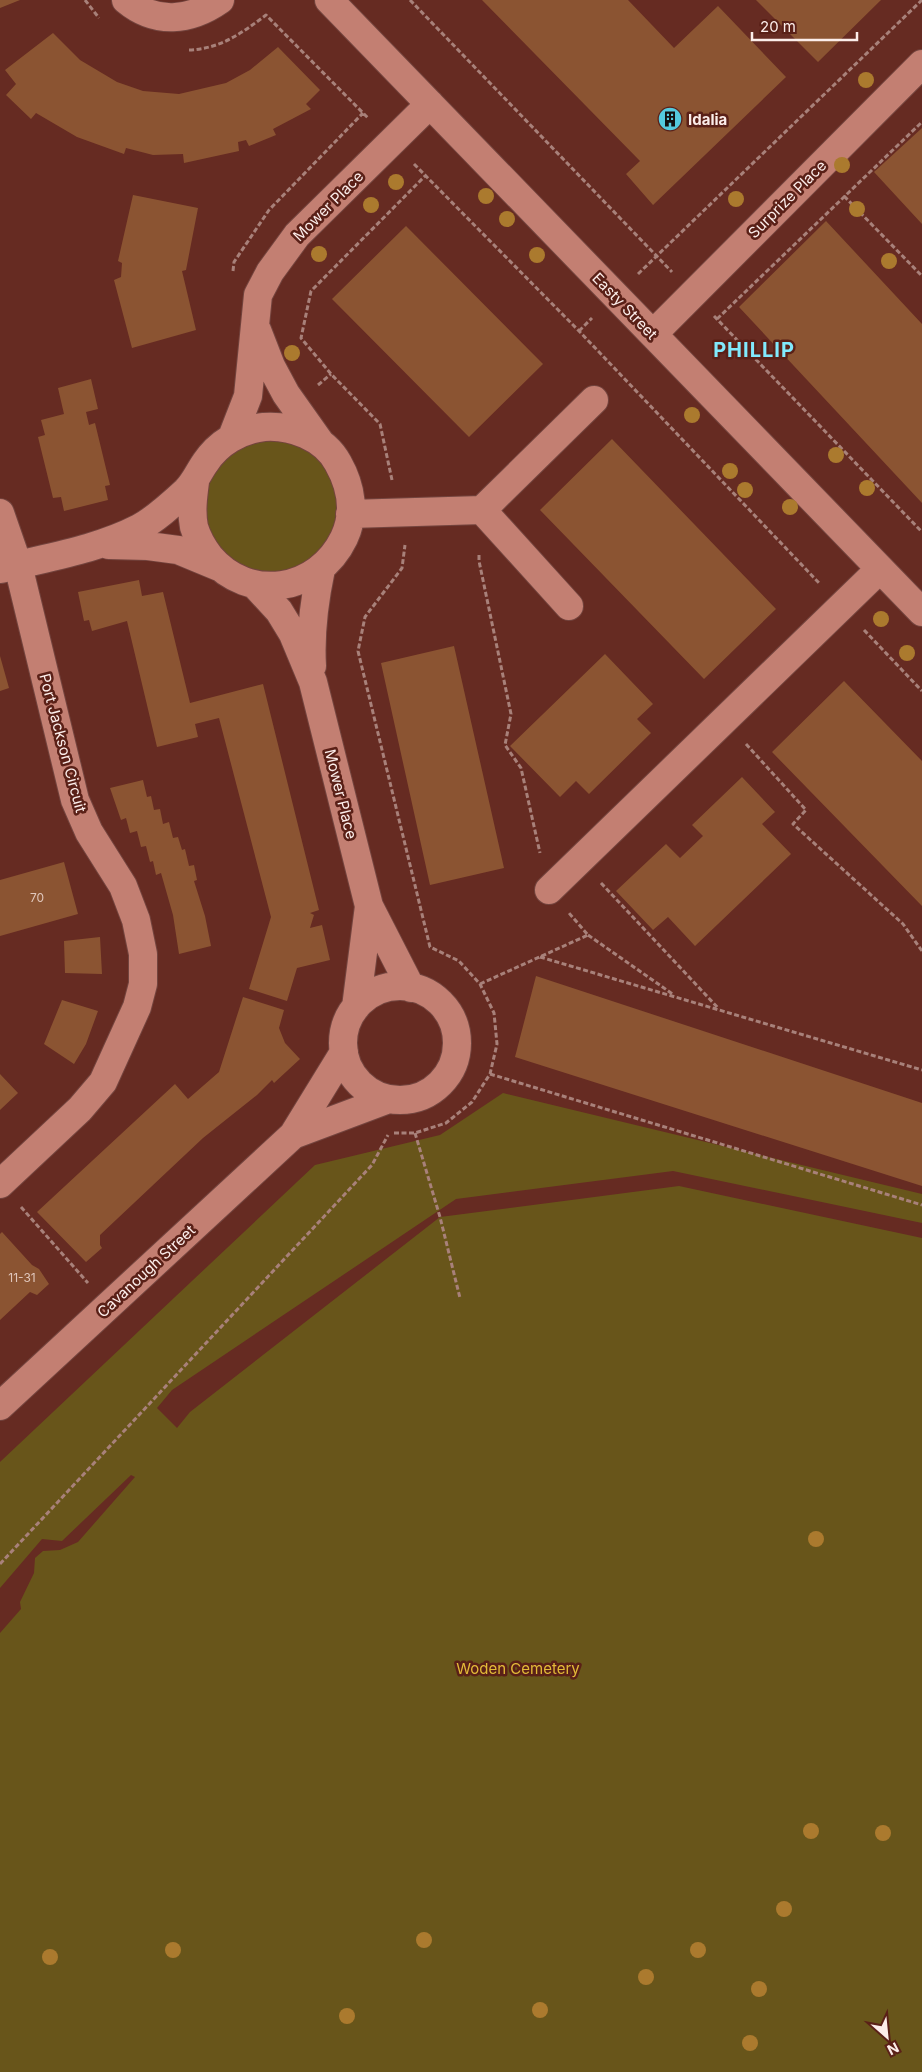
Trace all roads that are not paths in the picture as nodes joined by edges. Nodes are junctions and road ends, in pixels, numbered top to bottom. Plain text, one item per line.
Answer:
1 (126, 0) edge
2 (220, 0) edge
3 (329, 0) edge
4 (922, 64) edge
5 (430, 104) junction
6 (256, 326) junction
7 (653, 334) junction
8 (594, 400) dead end
9 (232, 437) junction
10 (320, 443) junction
11 (195, 482) junction
12 (482, 510) junction
13 (0, 513) edge
14 (350, 514) junction
15 (100, 545) junction
16 (9, 567) edge
17 (219, 567) junction
18 (321, 569) junction
19 (880, 569) junction
20 (254, 585) junction
21 (569, 606) dead end
22 (922, 612) edge
23 (313, 682) junction
24 (549, 890) road end
25 (369, 906) junction
26 (411, 988) junction
27 (356, 1007) junction
28 (344, 1052) junction
29 (389, 1099) junction
30 (293, 1135) junction
31 (0, 1184) edge
32 (0, 1406) edge

1 - 2 street
3 - 5 street, Easty Street
4 - 7 street, Surprize Place
5 - 6 street, Mower Place
5 - 7 street, Easty Street
6 - 9 street, Mower Place
6 - 10 street, Mower Place
7 - 19 street, Easty Street
8 - 12 street
9 - 10 street
9 - 11 street
10 - 14 street
11 - 15 street
11 - 17 street
12 - 14 street
12 - 21 street
13 - 16 street, Port Jackson Circuit
14 - 18 street
15 - 16 street
15 - 17 street
16 - 31 street, Port Jackson Circuit
17 - 20 street
18 - 20 street
18 - 23 street, Mower Place
19 - 22 street, Easty Street
19 - 24 street
20 - 23 street, Mower Place
23 - 25 street, Mower Place
25 - 26 street, Mower Place
25 - 27 street, Mower Place
26 - 27 street
26 - 29 street
27 - 28 street
28 - 29 street
28 - 30 street, Cavanough Street
29 - 30 street, Cavanough Street
30 - 32 street, Cavanough Street

